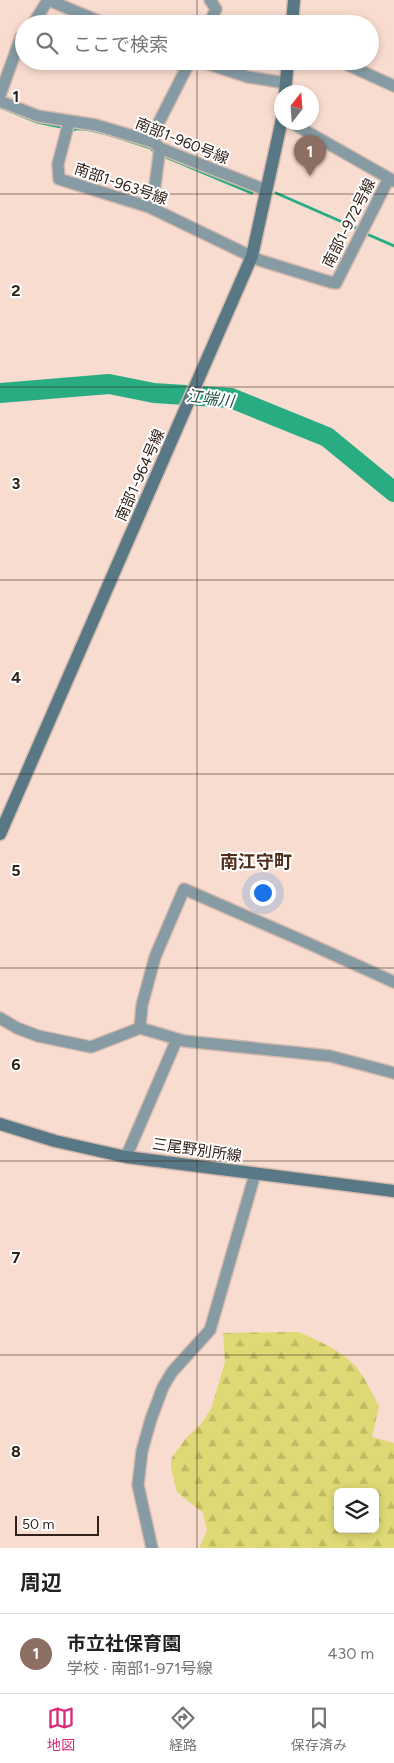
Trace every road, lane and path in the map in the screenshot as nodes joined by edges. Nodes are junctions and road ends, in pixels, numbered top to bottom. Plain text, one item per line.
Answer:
1 (48, 0) edge
2 (210, 0) edge
3 (294, 0) edge
4 (39, 15) edge
5 (84, 15) edge
6 (213, 15) edge
7 (293, 15) edge
8 (15, 54) edge
9 (185, 70) edge
10 (227, 70) edge
11 (287, 70) edge
12 (359, 70) edge
13 (276, 85) edge
14 (286, 85) edge
15 (394, 86) edge
16 (0, 95) edge
17 (0, 101) edge
18 (69, 122) junction
19 (280, 130) edge
20 (304, 130) edge
21 (157, 145) junction
22 (391, 179) edge
23 (266, 190) junction
24 (152, 208) junction
25 (252, 256) junction
26 (0, 834) edge
27 (394, 982) edge
28 (0, 1018) edge
29 (140, 1028) junction
30 (177, 1039) junction
31 (394, 1073) edge
32 (0, 1124) edge
33 (126, 1157) junction
34 (255, 1174) junction
35 (394, 1191) edge
36 (152, 1548) edge

1 - 4 street
1 - 5 street
2 - 6 street
3 - 7 street
8 - 16 street
9 - 21 street
10 - 13 street
11 - 14 street
12 - 15 street
17 - 18 street, 南部1-960号線
18 - 21 street, 南部1-960号線
18 - 24 street, 南部1-963号線
19 - 23 street, 南部1-964号線
20 - 22 street
21 - 23 street, 南部1-960号線
21 - 24 street
22 - 25 street, 南部1-972号線
23 - 25 street, 南部1-964号線
24 - 25 street, 南部1-963号線
25 - 26 street, 南部1-964号線
27 - 29 street
28 - 29 street
29 - 30 street
30 - 31 street
30 - 33 street
32 - 33 street, 三尾野別所線
33 - 34 street, 三尾野別所線
34 - 35 street, 三尾野別所線
34 - 36 street

